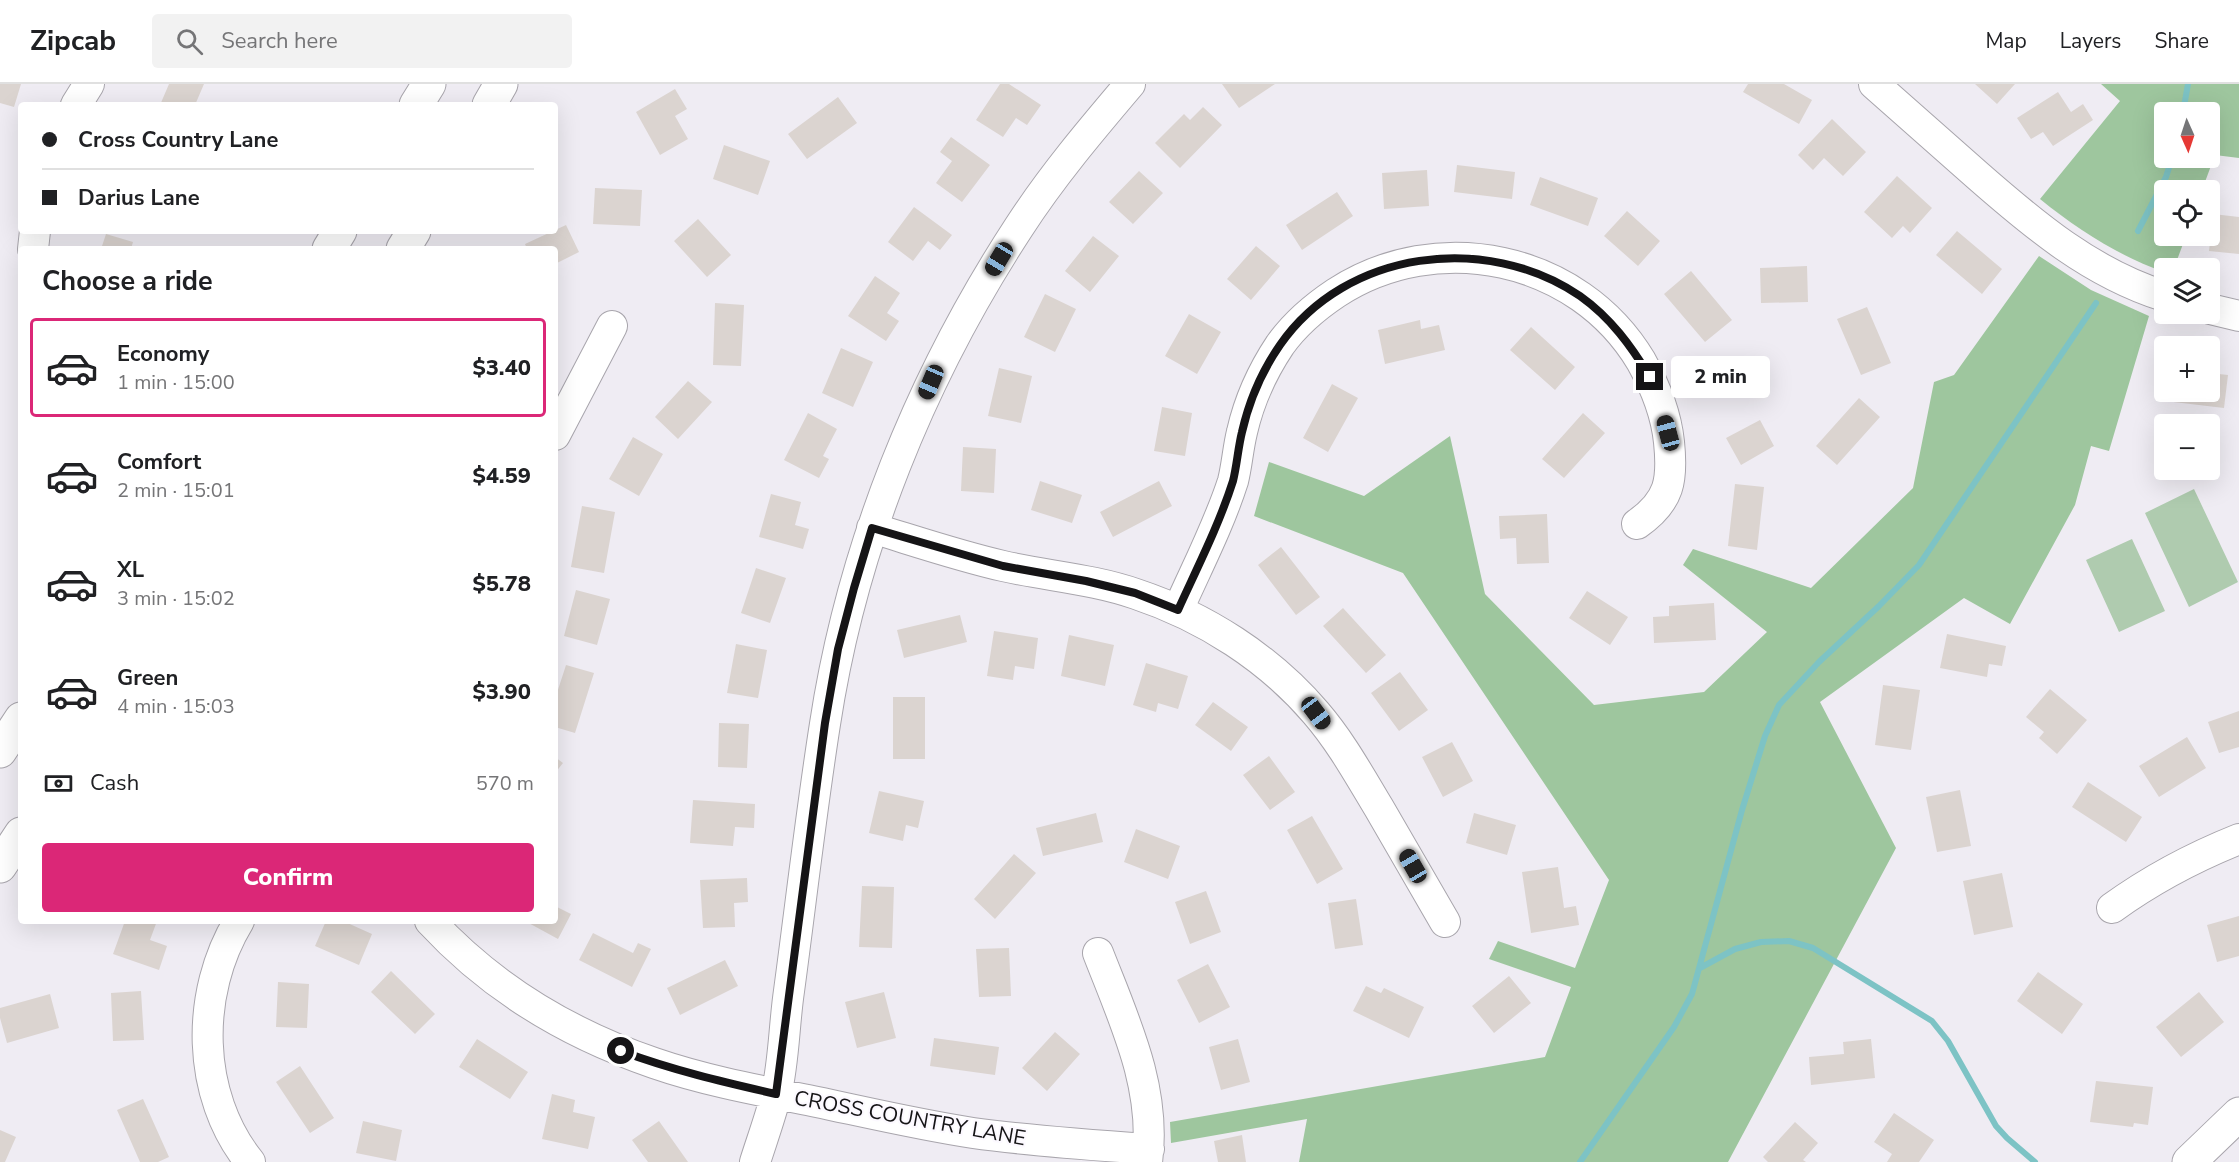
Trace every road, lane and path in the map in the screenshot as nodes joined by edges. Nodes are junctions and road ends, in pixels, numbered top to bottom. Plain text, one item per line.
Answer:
1 (89, 84) edge
2 (429, 84) edge
3 (501, 84) edge
4 (1130, 84) edge
5 (1874, 84) edge
6 (78, 102) edge
7 (418, 102) edge
8 (491, 102) edge
9 (2154, 292) edge
10 (2220, 311) edge
11 (2239, 316) edge
12 (612, 326) dead end
13 (558, 429) edge
14 (1637, 524) dead end
15 (872, 528) junction
16 (1178, 610) junction
17 (18, 724) edge
18 (0, 751) edge
19 (18, 839) edge
20 (2239, 839) edge
21 (0, 866) edge
22 (2112, 908) dead end
23 (1445, 922) dead end
24 (237, 924) edge
25 (433, 924) edge
26 (1098, 952) dead end
27 (776, 1094) junction
28 (2239, 1114) edge
29 (1148, 1156) edge
30 (250, 1162) edge
31 (754, 1162) edge
32 (2189, 1162) edge

1 - 6 street
2 - 7 main road
3 - 8 main road
4 - 15 street
5 - 9 street
10 - 11 street
12 - 13 street
14 - 16 street
15 - 16 street
15 - 27 street
16 - 23 street
17 - 18 main road
19 - 21 main road
20 - 22 street
24 - 30 street
25 - 27 street, CROSS COUNTRY LANE
26 - 29 street
27 - 29 street, CROSS COUNTRY LANE
27 - 31 street
28 - 32 main road

